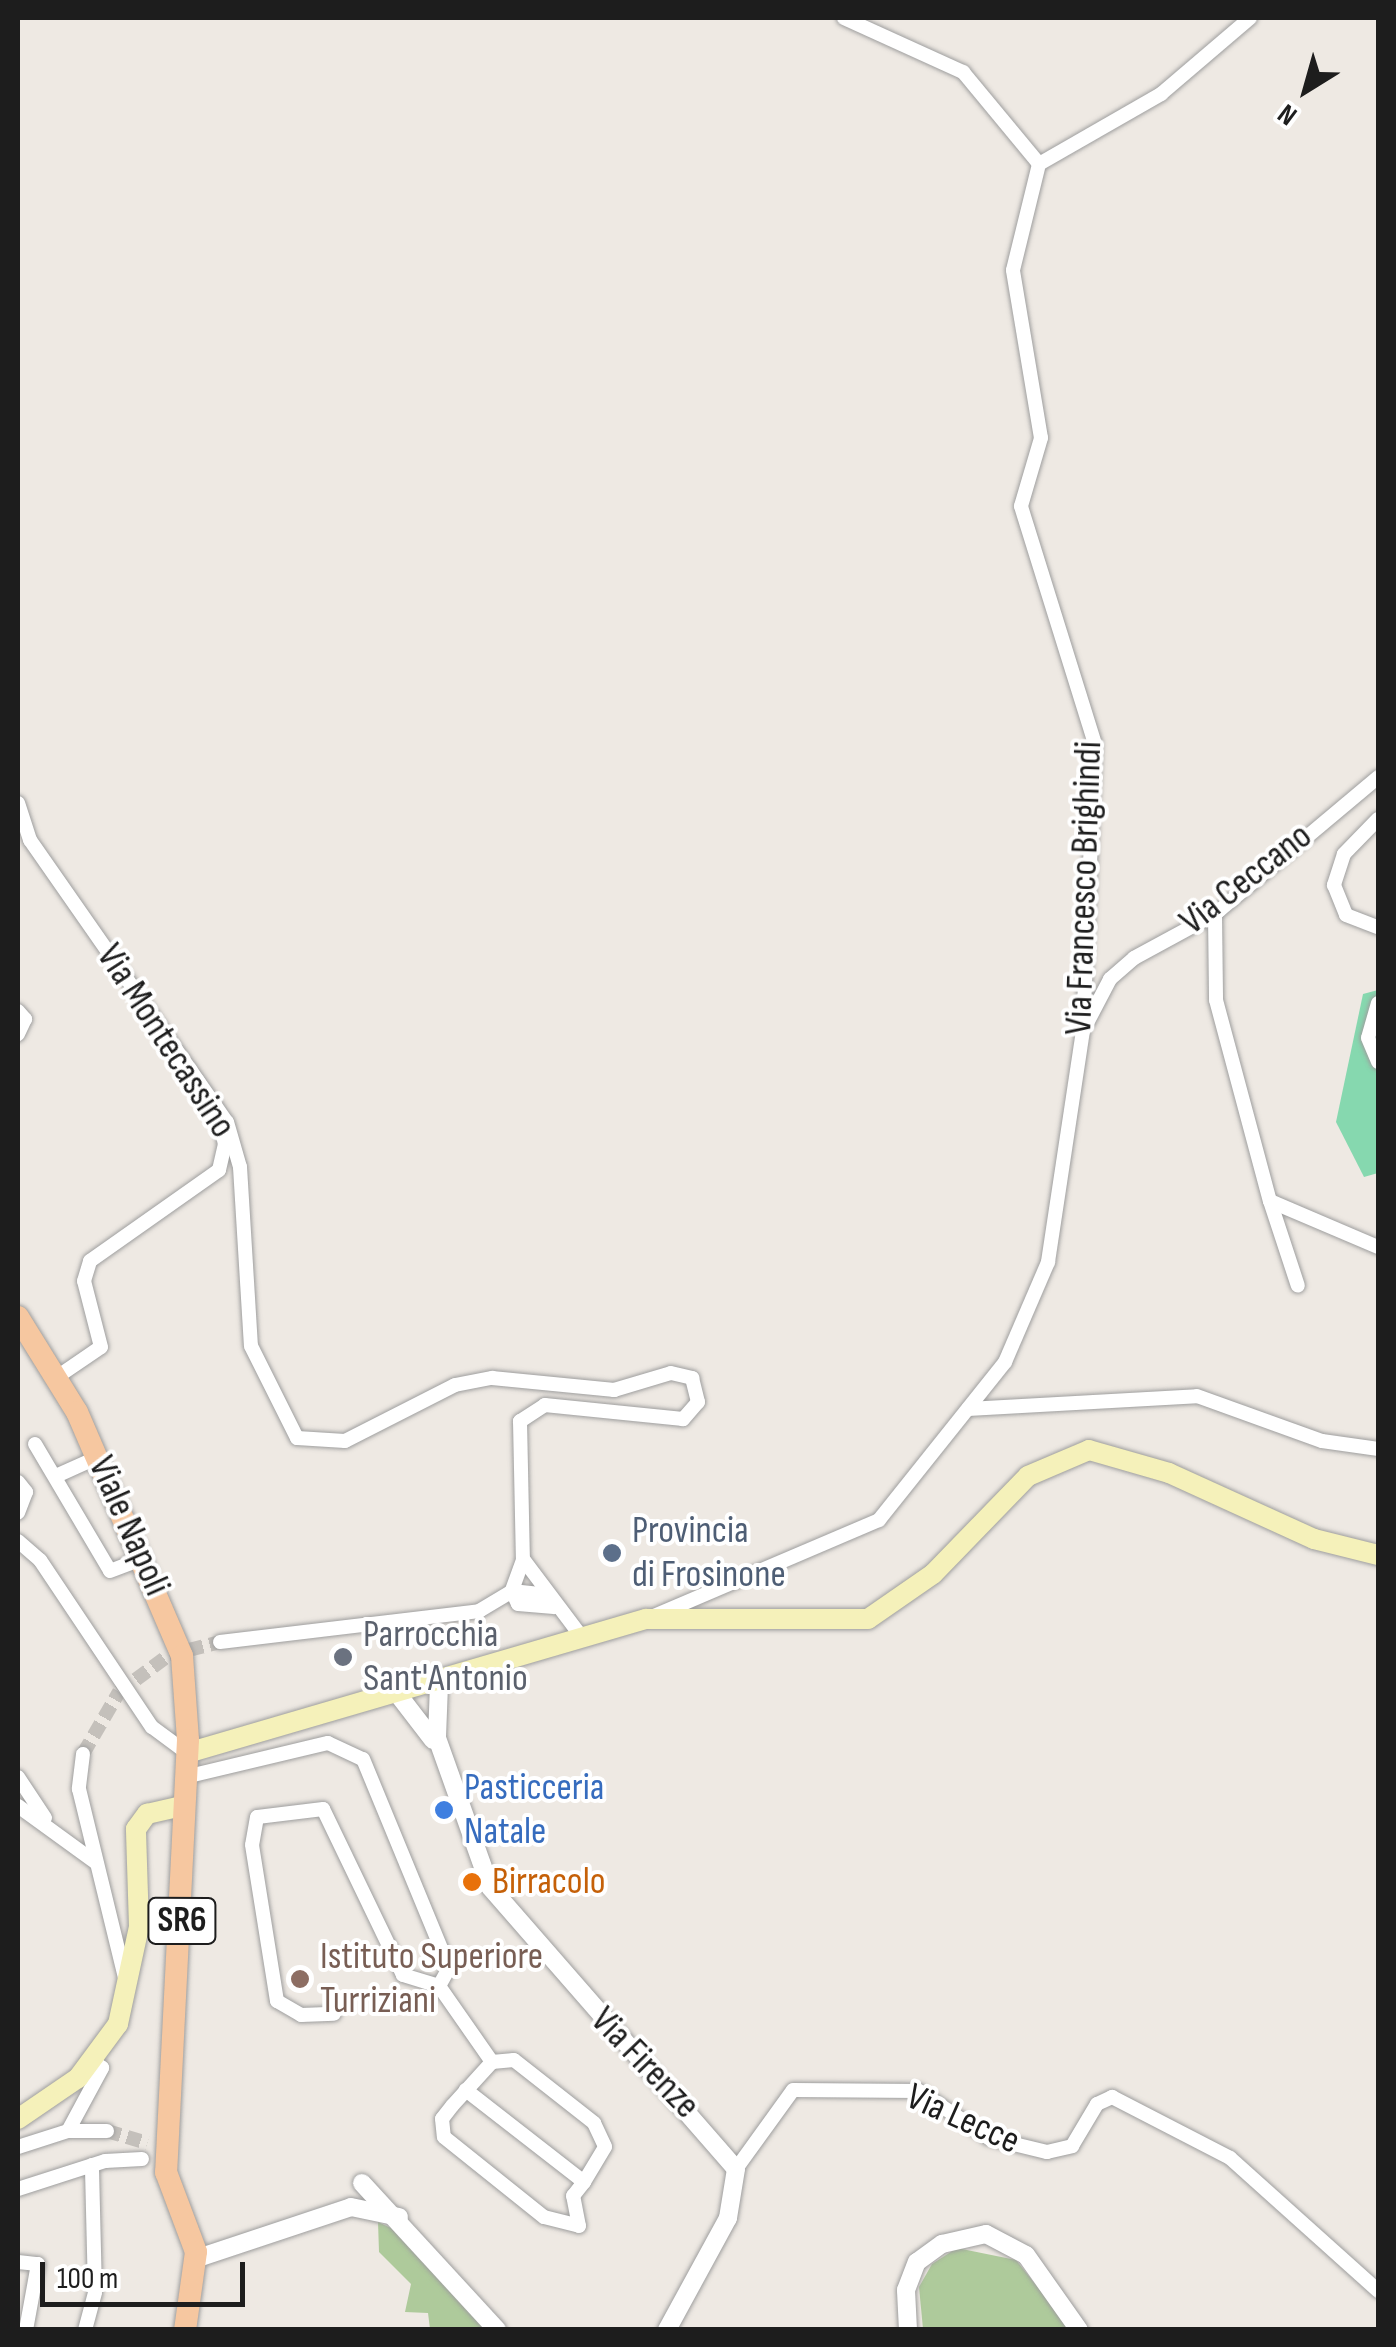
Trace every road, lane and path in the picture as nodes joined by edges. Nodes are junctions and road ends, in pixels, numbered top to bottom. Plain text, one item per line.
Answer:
1 (844, 18) edge
2 (1250, 18) edge
3 (1039, 164) junction
4 (1378, 777) edge
5 (18, 802) edge
6 (1378, 819) edge
7 (1215, 914) junction
8 (1378, 927) edge
9 (1378, 1003) edge
10 (18, 1012) edge
11 (1083, 1031) junction
12 (18, 1034) edge
13 (1378, 1062) edge
14 (216, 1103) junction
15 (1270, 1201) junction
16 (1378, 1247) edge
17 (1298, 1286) dead end
18 (18, 1317) edge
19 (58, 1377) junction
20 (968, 1410) junction
21 (35, 1444) dead end
22 (1378, 1449) edge
23 (98, 1457) junction
24 (56, 1476) junction
25 (18, 1482) edge
26 (18, 1514) edge
27 (18, 1540) edge
28 (1378, 1555) edge
29 (145, 1558) junction
30 (524, 1560) junction
31 (512, 1591) junction
32 (542, 1594) junction
33 (554, 1607) junction
34 (646, 1619) junction
35 (581, 1636) junction
36 (220, 1642) tunnel mouth
37 (439, 1685) junction
38 (400, 1697) junction
39 (187, 1753) junction
40 (442, 1753) junction
41 (84, 1754) tunnel mouth
42 (18, 1777) edge
43 (185, 1778) junction
44 (18, 1785) edge
45 (36, 1802) junction
46 (18, 1806) edge
47 (183, 1806) junction
48 (51, 1825) junction
49 (96, 1863) junction
50 (439, 1986) junction
51 (128, 1988) junction
52 (334, 2014) dead end
53 (94, 2061) junction
54 (492, 2062) junction
55 (466, 2090) junction
56 (18, 2119) edge
57 (68, 2131) junction
58 (107, 2131) tunnel mouth
59 (18, 2147) edge
60 (142, 2158) dead end
61 (92, 2165) junction
62 (736, 2169) junction
63 (584, 2182) junction
64 (362, 2184) dead end
65 (18, 2189) edge
66 (398, 2217) junction
67 (195, 2259) junction
68 (18, 2262) edge
69 (1378, 2291) edge
70 (26, 2330) edge
71 (85, 2330) edge
72 (185, 2330) edge
73 (497, 2330) edge
74 (667, 2330) edge
75 (908, 2330) edge
76 (1079, 2330) edge

1 - 3 street
2 - 3 street
3 - 11 street, Via Francesco Brighindi
4 - 7 street, Via Ceccano
5 - 14 street, Via Montecassino
6 - 8 street
7 - 11 street, Via Ceccano
7 - 15 street
9 - 13 street
10 - 12 street
11 - 20 street, Via Francesco Brighindi
14 - 19 street
14 - 30 street, Via Montecassino
15 - 16 street
15 - 17 street
18 - 19 main road, Viale Napoli
19 - 23 main road, Viale Napoli
20 - 22 street
20 - 34 street, Via Francesco Brighindi
21 - 24 street
23 - 24 street
23 - 29 main road, Viale Napoli
24 - 29 street
25 - 26 street
27 - 39 street
28 - 34 main road
29 - 39 main road, Viale Napoli
30 - 31 street
30 - 32 street, Via Montecassino
31 - 32 street
31 - 33 street
31 - 36 street
32 - 33 street, Via Montecassino
33 - 35 street, Via Montecassino
34 - 35 main road
35 - 37 main road
37 - 38 main road
37 - 40 street, Via Firenze
38 - 39 main road
38 - 40 street
39 - 43 main road, SR6
40 - 62 street, Via Firenze
41 - 49 street
42 - 45 street
43 - 47 main road, SR6
43 - 50 street
44 - 45 street
45 - 48 street
46 - 48 street
47 - 51 main road
47 - 67 main road, SR6
48 - 49 street
49 - 51 street
50 - 52 street
50 - 54 street
51 - 53 main road
53 - 56 main road
53 - 57 street
54 - 55 street
54 - 63 street
55 - 63 street
55 - 63 street
57 - 58 street
57 - 59 street
60 - 61 street
61 - 65 street
61 - 71 street
62 - 69 street, Via Lecce
62 - 74 street
64 - 66 street
66 - 67 street
66 - 73 street
67 - 72 main road
68 - 70 street
75 - 76 street

